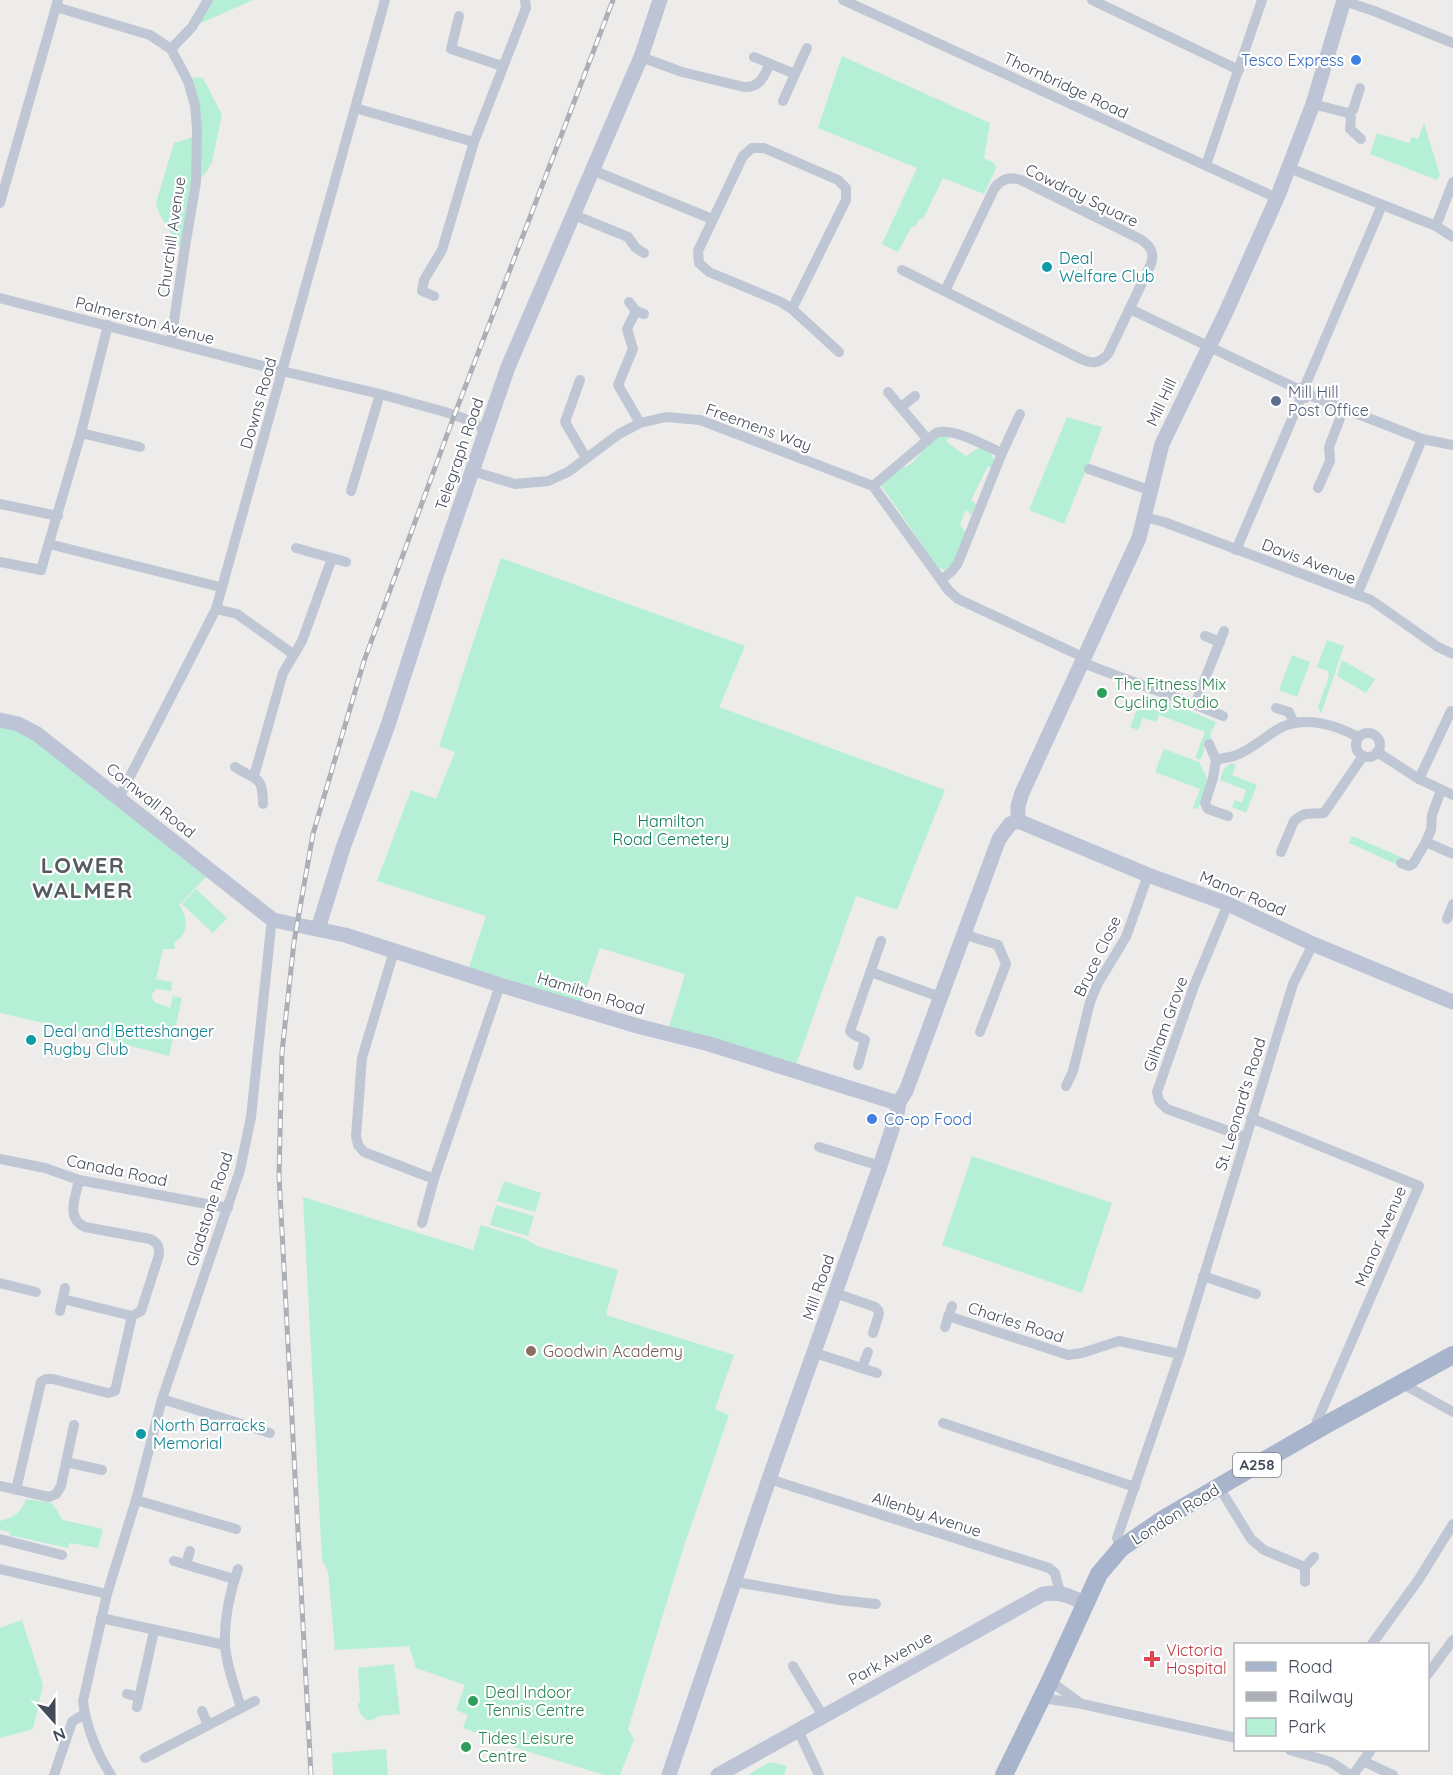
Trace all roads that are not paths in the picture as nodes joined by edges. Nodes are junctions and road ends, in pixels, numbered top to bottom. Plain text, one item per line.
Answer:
1 (208, 0) edge
2 (385, 0) edge
3 (525, 0) edge
4 (660, 0) edge
5 (843, 0) edge
6 (1093, 0) edge
7 (1262, 0) edge
8 (1342, 1) edge
9 (57, 3) edge
10 (865, 5) edge
11 (459, 16) dead end
12 (1453, 44) edge
13 (807, 48) dead end
14 (171, 49) junction
15 (640, 57) junction
16 (754, 57) dead end
17 (770, 64) junction
18 (502, 66) junction
19 (1239, 70) junction
20 (795, 74) junction
21 (1360, 88) dead end
22 (783, 101) dead end
23 (1313, 104) junction
24 (356, 108) junction
25 (1348, 113) junction
26 (1361, 139) dead end
27 (474, 142) junction
28 (1206, 165) junction
29 (1289, 168) junction
30 (592, 170) junction
31 (1453, 182) edge
32 (1277, 198) junction
33 (0, 203) edge
34 (1382, 205) junction
35 (574, 215) junction
36 (712, 219) junction
37 (1436, 226) junction
38 (1453, 237) edge
39 (644, 253) dead end
40 (902, 270) dead end
41 (945, 291) junction
42 (434, 296) dead end
43 (0, 298) edge
44 (636, 309) dead end
45 (792, 309) junction
46 (1130, 309) junction
47 (108, 325) junction
48 (171, 341) junction
49 (1208, 346) junction
50 (839, 352) dead end
51 (282, 371) junction
52 (580, 380) dead end
53 (888, 392) dead end
54 (1303, 392) junction
55 (380, 394) junction
56 (915, 396) dead end
57 (901, 407) junction
58 (1344, 408) junction
59 (1020, 414) dead end
60 (640, 423) junction
61 (486, 430) junction
62 (81, 433) junction
63 (1422, 439) junction
64 (928, 440) junction
65 (1453, 445) edge
66 (140, 447) dead end
67 (1002, 453) junction
68 (586, 458) junction
69 (1089, 470) dead end
70 (471, 471) junction
71 (873, 486) junction
72 (1318, 488) dead end
73 (1149, 490) junction
74 (351, 491) dead end
75 (0, 504) edge
76 (57, 516) junction
77 (1144, 517) junction
78 (49, 544) junction
79 (296, 548) dead end
80 (1236, 549) junction
81 (332, 558) junction
82 (0, 562) edge
83 (346, 562) dead end
84 (940, 580) junction
85 (220, 587) junction
86 (1357, 595) junction
87 (216, 609) junction
88 (1205, 636) dead end
89 (293, 654) junction
90 (1453, 654) edge
91 (1082, 660) junction
92 (1195, 704) junction
93 (1276, 708) dead end
94 (1451, 711) dead end
95 (1223, 716) dead end
96 (0, 720) edge
97 (1294, 723) junction
98 (1449, 726) edge
99 (1358, 737) junction
100 (1209, 744) dead end
101 (1377, 753) junction
102 (1362, 756) junction
103 (1216, 760) junction
104 (235, 767) dead end
105 (254, 776) junction
106 (1419, 779) junction
107 (1441, 790) junction
108 (1453, 795) edge
109 (119, 798) junction
110 (263, 804) dead end
111 (1228, 816) dead end
112 (1018, 821) junction
113 (1426, 842) junction
114 (1281, 852) dead end
115 (1453, 854) edge
116 (1401, 864) dead end
117 (1148, 875) junction
118 (1228, 904) junction
119 (273, 920) junction
120 (318, 929) junction
121 (963, 934) junction
122 (881, 941) dead end
123 (1313, 944) junction
124 (394, 951) junction
125 (871, 972) junction
126 (500, 985) junction
127 (940, 997) junction
128 (1453, 1002) edge
129 (980, 1032) dead end
130 (858, 1065) dead end
131 (1066, 1086) dead end
132 (899, 1102) junction
133 (1251, 1118) junction
134 (1245, 1137) junction
135 (819, 1147) dead end
136 (0, 1159) edge
137 (880, 1166) junction
138 (434, 1179) junction
139 (79, 1180) junction
140 (228, 1208) junction
141 (422, 1223) dead end
142 (1203, 1276) junction
143 (0, 1283) edge
144 (36, 1292) dead end
145 (835, 1293) junction
146 (1256, 1294) dead end
147 (60, 1311) dead end
148 (132, 1316) junction
149 (948, 1316) dead end
150 (873, 1333) dead end
151 (867, 1352) dead end
152 (815, 1353) junction
153 (1180, 1354) junction
154 (1453, 1354) edge
155 (862, 1368) junction
156 (877, 1374) dead end
157 (1401, 1383) junction
158 (162, 1399) junction
159 (1453, 1412) edge
160 (943, 1423) dead end
161 (74, 1425) dead end
162 (1315, 1432) junction
163 (270, 1433) dead end
164 (66, 1462) junction
165 (102, 1470) dead end
166 (769, 1479) junction
167 (0, 1486) edge
168 (1135, 1486) junction
169 (1219, 1487) junction
170 (16, 1490) junction
171 (136, 1500) junction
172 (1453, 1524) edge
173 (236, 1529) dead end
174 (0, 1539) edge
175 (1121, 1548) junction
176 (190, 1551) dead end
177 (62, 1555) dead end
178 (1314, 1557) dead end
179 (174, 1561) dead end
180 (186, 1564) junction
181 (1305, 1567) junction
182 (0, 1569) edge
183 (736, 1582) junction
184 (1305, 1582) dead end
185 (1060, 1593) junction
186 (107, 1594) junction
187 (1084, 1603) junction
188 (876, 1604) dead end
189 (101, 1618) junction
190 (154, 1631) junction
191 (1453, 1640) edge
192 (1373, 1643) edge
193 (225, 1645) junction
194 (793, 1665) dead end
195 (1429, 1673) edge
196 (1050, 1681) junction
197 (127, 1694) dead end
198 (1042, 1698) junction
199 (255, 1701) dead end
200 (1082, 1704) junction
201 (241, 1708) junction
202 (202, 1711) dead end
203 (84, 1714) junction
204 (823, 1716) junction
205 (208, 1725) junction
206 (798, 1730) junction
207 (1234, 1738) edge
208 (1296, 1751) edge
209 (1370, 1751) edge
210 (1363, 1761) junction
211 (161, 1764) dead end
212 (54, 1775) edge
213 (111, 1775) edge
214 (669, 1775) edge
215 (718, 1775) edge
216 (819, 1775) edge
217 (1004, 1775) edge
218 (1352, 1775) edge
219 (1393, 1775) edge

1 - 14 street
2 - 24 street, Downs Road
3 - 18 street
4 - 15 street, Telegraph Road
5 - 10 street, Thornbridge Road
6 - 19 street
7 - 19 street
8 - 12 street
8 - 23 street, Mill Hill
9 - 14 street
9 - 33 street
10 - 28 street, Thornbridge Road
11 - 18 street
13 - 20 street
14 - 48 street, Churchill Avenue
15 - 17 street
15 - 30 street, Telegraph Road
16 - 17 street
17 - 20 street
18 - 27 street
19 - 28 street
20 - 22 street
21 - 25 street
23 - 25 street
23 - 29 street, Mill Hill
24 - 27 street
24 - 51 street, Downs Road
25 - 26 street
27 - 42 street
28 - 32 street, Thornbridge Road
29 - 32 street, Mill Hill
29 - 34 street
30 - 35 street, Telegraph Road
30 - 36 street
31 - 37 street
32 - 49 street, Mill Hill
34 - 37 street
34 - 54 street
35 - 39 street
35 - 61 street, Telegraph Road
36 - 45 street
36 - 45 street
37 - 38 street
40 - 41 street
41 - 46 street, Cowdray Square
41 - 46 street, Cowdray Square
43 - 47 street, Palmerston Avenue
44 - 60 street
45 - 50 street
46 - 49 street
47 - 48 street, Palmerston Avenue
47 - 62 street
48 - 51 street, Palmerston Avenue
49 - 54 street
49 - 73 street, Mill Hill
51 - 55 street, Palmerston Avenue
51 - 85 street, Downs Road
52 - 68 street
53 - 57 street
54 - 58 street
54 - 80 street
55 - 61 street, Palmerston Avenue
55 - 74 street
56 - 57 street
57 - 64 street
58 - 63 street
58 - 72 street
59 - 67 street
60 - 68 street, Freemens Way
60 - 71 street, Freemens Way
61 - 70 street, Telegraph Road
62 - 66 street
62 - 76 street
63 - 65 street
63 - 86 street
64 - 67 street
64 - 71 street
67 - 84 street
68 - 70 street, Freemens Way
69 - 73 street
70 - 120 street, Telegraph Road
71 - 84 street
73 - 77 street, Mill Hill
75 - 76 street
76 - 78 street
77 - 80 street, Davis Avenue
77 - 91 street, Mill Hill
78 - 82 street
78 - 85 street
79 - 81 street
80 - 86 street, Davis Avenue
81 - 83 street
81 - 89 street
84 - 91 street
85 - 87 street, Downs Road
86 - 90 street, Davis Avenue
87 - 89 street
87 - 109 street, Downs Road
88 - 92 street
89 - 105 street
91 - 92 street
91 - 112 street, Mill Hill
92 - 95 street
93 - 97 street
94 - 98 street
96 - 109 street, Cornwall Road
97 - 99 street
97 - 103 street
98 - 106 street
99 - 101 street
99 - 102 street
100 - 103 street
101 - 102 street
101 - 106 street
102 - 114 street
103 - 111 street
104 - 105 street
105 - 110 street
106 - 107 street
107 - 108 street
107 - 113 street
109 - 119 street, Cornwall Road
112 - 117 street, Manor Road
112 - 121 street, Mill Road
113 - 115 street
113 - 116 street
117 - 118 street, Manor Road
117 - 131 street, Bruce Close
118 - 123 street, Manor Road
118 - 134 street, Gilham Grove
119 - 120 street, Hamilton Road
119 - 140 street, Gladstone Road
120 - 124 street, Hamilton Road
121 - 127 street, Mill Road
121 - 129 street
122 - 125 street
123 - 128 street, Manor Road
123 - 133 street, St. Leonard's Road
124 - 126 street, Hamilton Road
124 - 138 street
125 - 127 street
125 - 130 street
126 - 132 street, Hamilton Road
126 - 138 street
127 - 132 street, Mill Road
132 - 137 street, Mill Road
133 - 134 street, St. Leonard's Road
133 - 162 street, Manor Avenue
134 - 142 street, St. Leonard's Road
135 - 137 street
136 - 139 street, Canada Road
137 - 145 street, Mill Road
138 - 141 street
139 - 140 street, Canada Road
139 - 148 street
140 - 158 street, Gladstone Road
142 - 146 street
142 - 153 street, St. Leonard's Road
143 - 144 street
145 - 150 street
145 - 152 street, Mill Road
147 - 148 street
148 - 170 street
149 - 153 street, Charles Road
151 - 155 street
152 - 155 street
152 - 166 street, Mill Road
153 - 168 street, St. Leonard's Road
154 - 157 main road, London Road / A258
155 - 156 street
157 - 159 street
157 - 162 main road, London Road / A258
158 - 163 street
158 - 171 street, Gladstone Road
160 - 168 street
161 - 164 street
162 - 169 main road, London Road / A258
164 - 165 street
164 - 170 street
166 - 183 street, Mill Road
166 - 185 street, Allenby Avenue
167 - 170 street
168 - 175 street, St. Leonard's Road
169 - 175 main road, London Road / A258
169 - 181 street
171 - 173 street
171 - 186 street, Gladstone Road
172 - 192 street
174 - 177 street
175 - 187 main road, London Road / A258
176 - 180 street
178 - 181 street
179 - 180 street
180 - 193 street
181 - 184 street
182 - 186 street
183 - 188 street
183 - 214 street, Mill Road
185 - 187 street
185 - 204 street, Park Avenue
186 - 189 street, Gladstone Road
187 - 196 main road, London Road / A258
189 - 190 street
189 - 203 street, Gladstone Road
190 - 193 street
190 - 197 street
191 - 195 street
193 - 201 street
194 - 204 street
196 - 198 main road, London Road / A258
196 - 200 street
198 - 200 street
198 - 217 main road, London Road / A258
199 - 201 street
200 - 207 street
201 - 205 street
202 - 205 street
203 - 212 street
203 - 213 street
204 - 206 street, Park Avenue
205 - 211 street
206 - 215 street, Park Avenue
206 - 216 street
208 - 218 street
209 - 210 street
210 - 218 street
210 - 219 street

